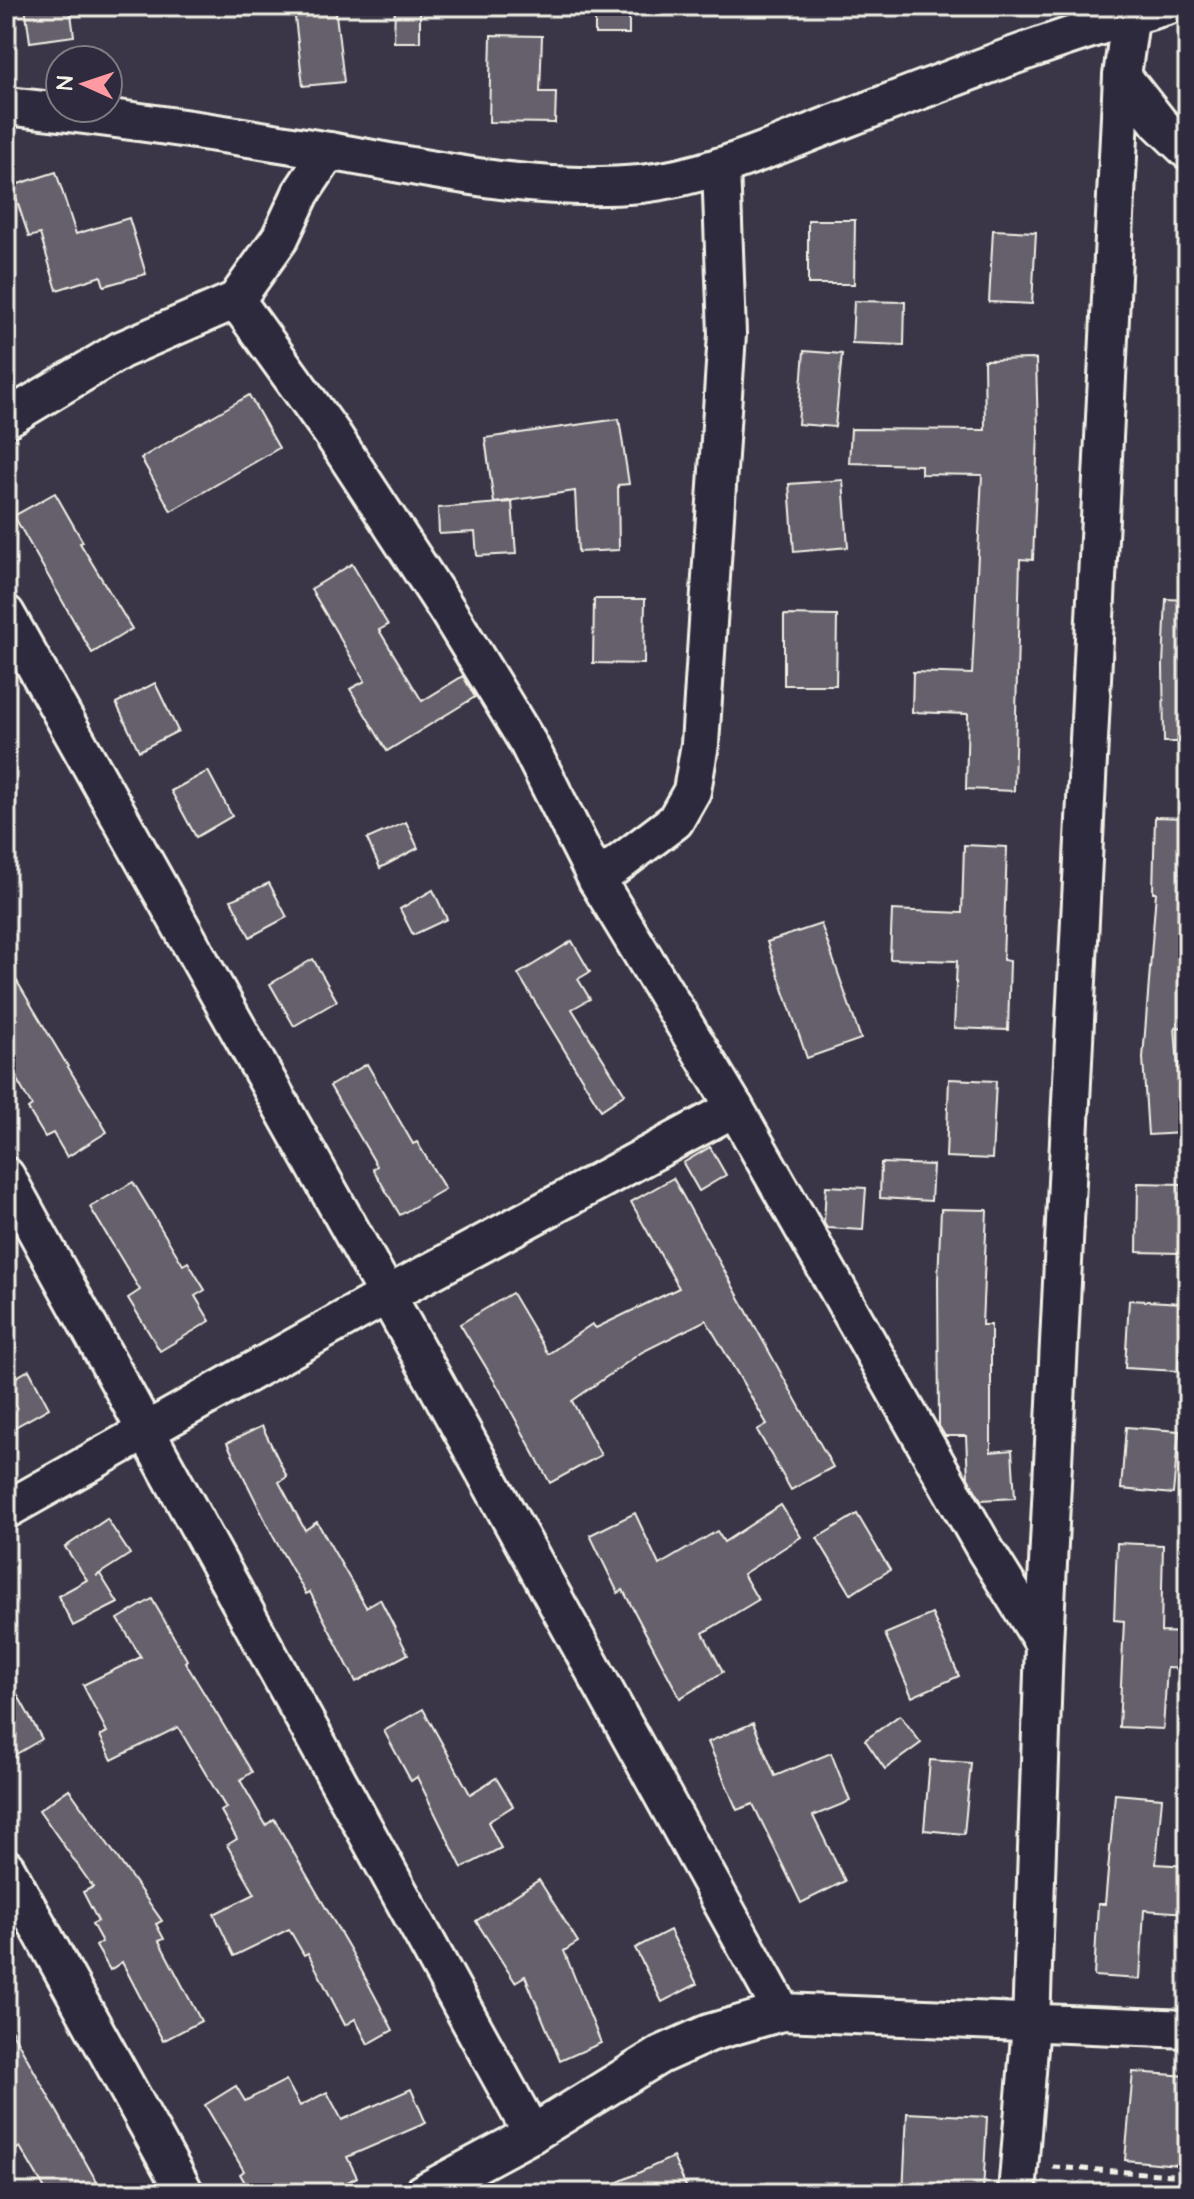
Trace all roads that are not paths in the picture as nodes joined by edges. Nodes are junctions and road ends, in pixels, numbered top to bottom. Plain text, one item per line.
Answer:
1 (1167, 6) edge
2 (1130, 11) edge
3 (1122, 76) junction
4 (6, 106) edge
5 (329, 151) junction
6 (1188, 151) edge
7 (721, 166) junction
8 (236, 300) junction
9 (6, 419) edge
10 (6, 614) edge
11 (597, 880) junction
12 (735, 1108) junction
13 (6, 1176) edge
14 (387, 1295) junction
15 (145, 1431) junction
16 (6, 1510) edge
17 (1044, 1644) junction
18 (6, 1868) edge
19 (782, 2012) junction
20 (1031, 2024) junction
21 (1188, 2029) edge
22 (532, 2134) junction
23 (1018, 2179) edge
24 (185, 2193) edge
25 (422, 2193) edge

1 - 2 street
2 - 3 street
2 - 7 street
3 - 6 street
3 - 17 street
4 - 5 street
5 - 7 street
5 - 8 street
7 - 11 street
8 - 9 street
8 - 11 street
10 - 14 street
11 - 12 street
12 - 14 street
12 - 17 street
13 - 15 street
14 - 15 street
14 - 19 street
15 - 16 street
15 - 22 street
17 - 20 street
18 - 24 street
19 - 20 street
19 - 22 street
20 - 21 street
20 - 23 street
22 - 25 street

